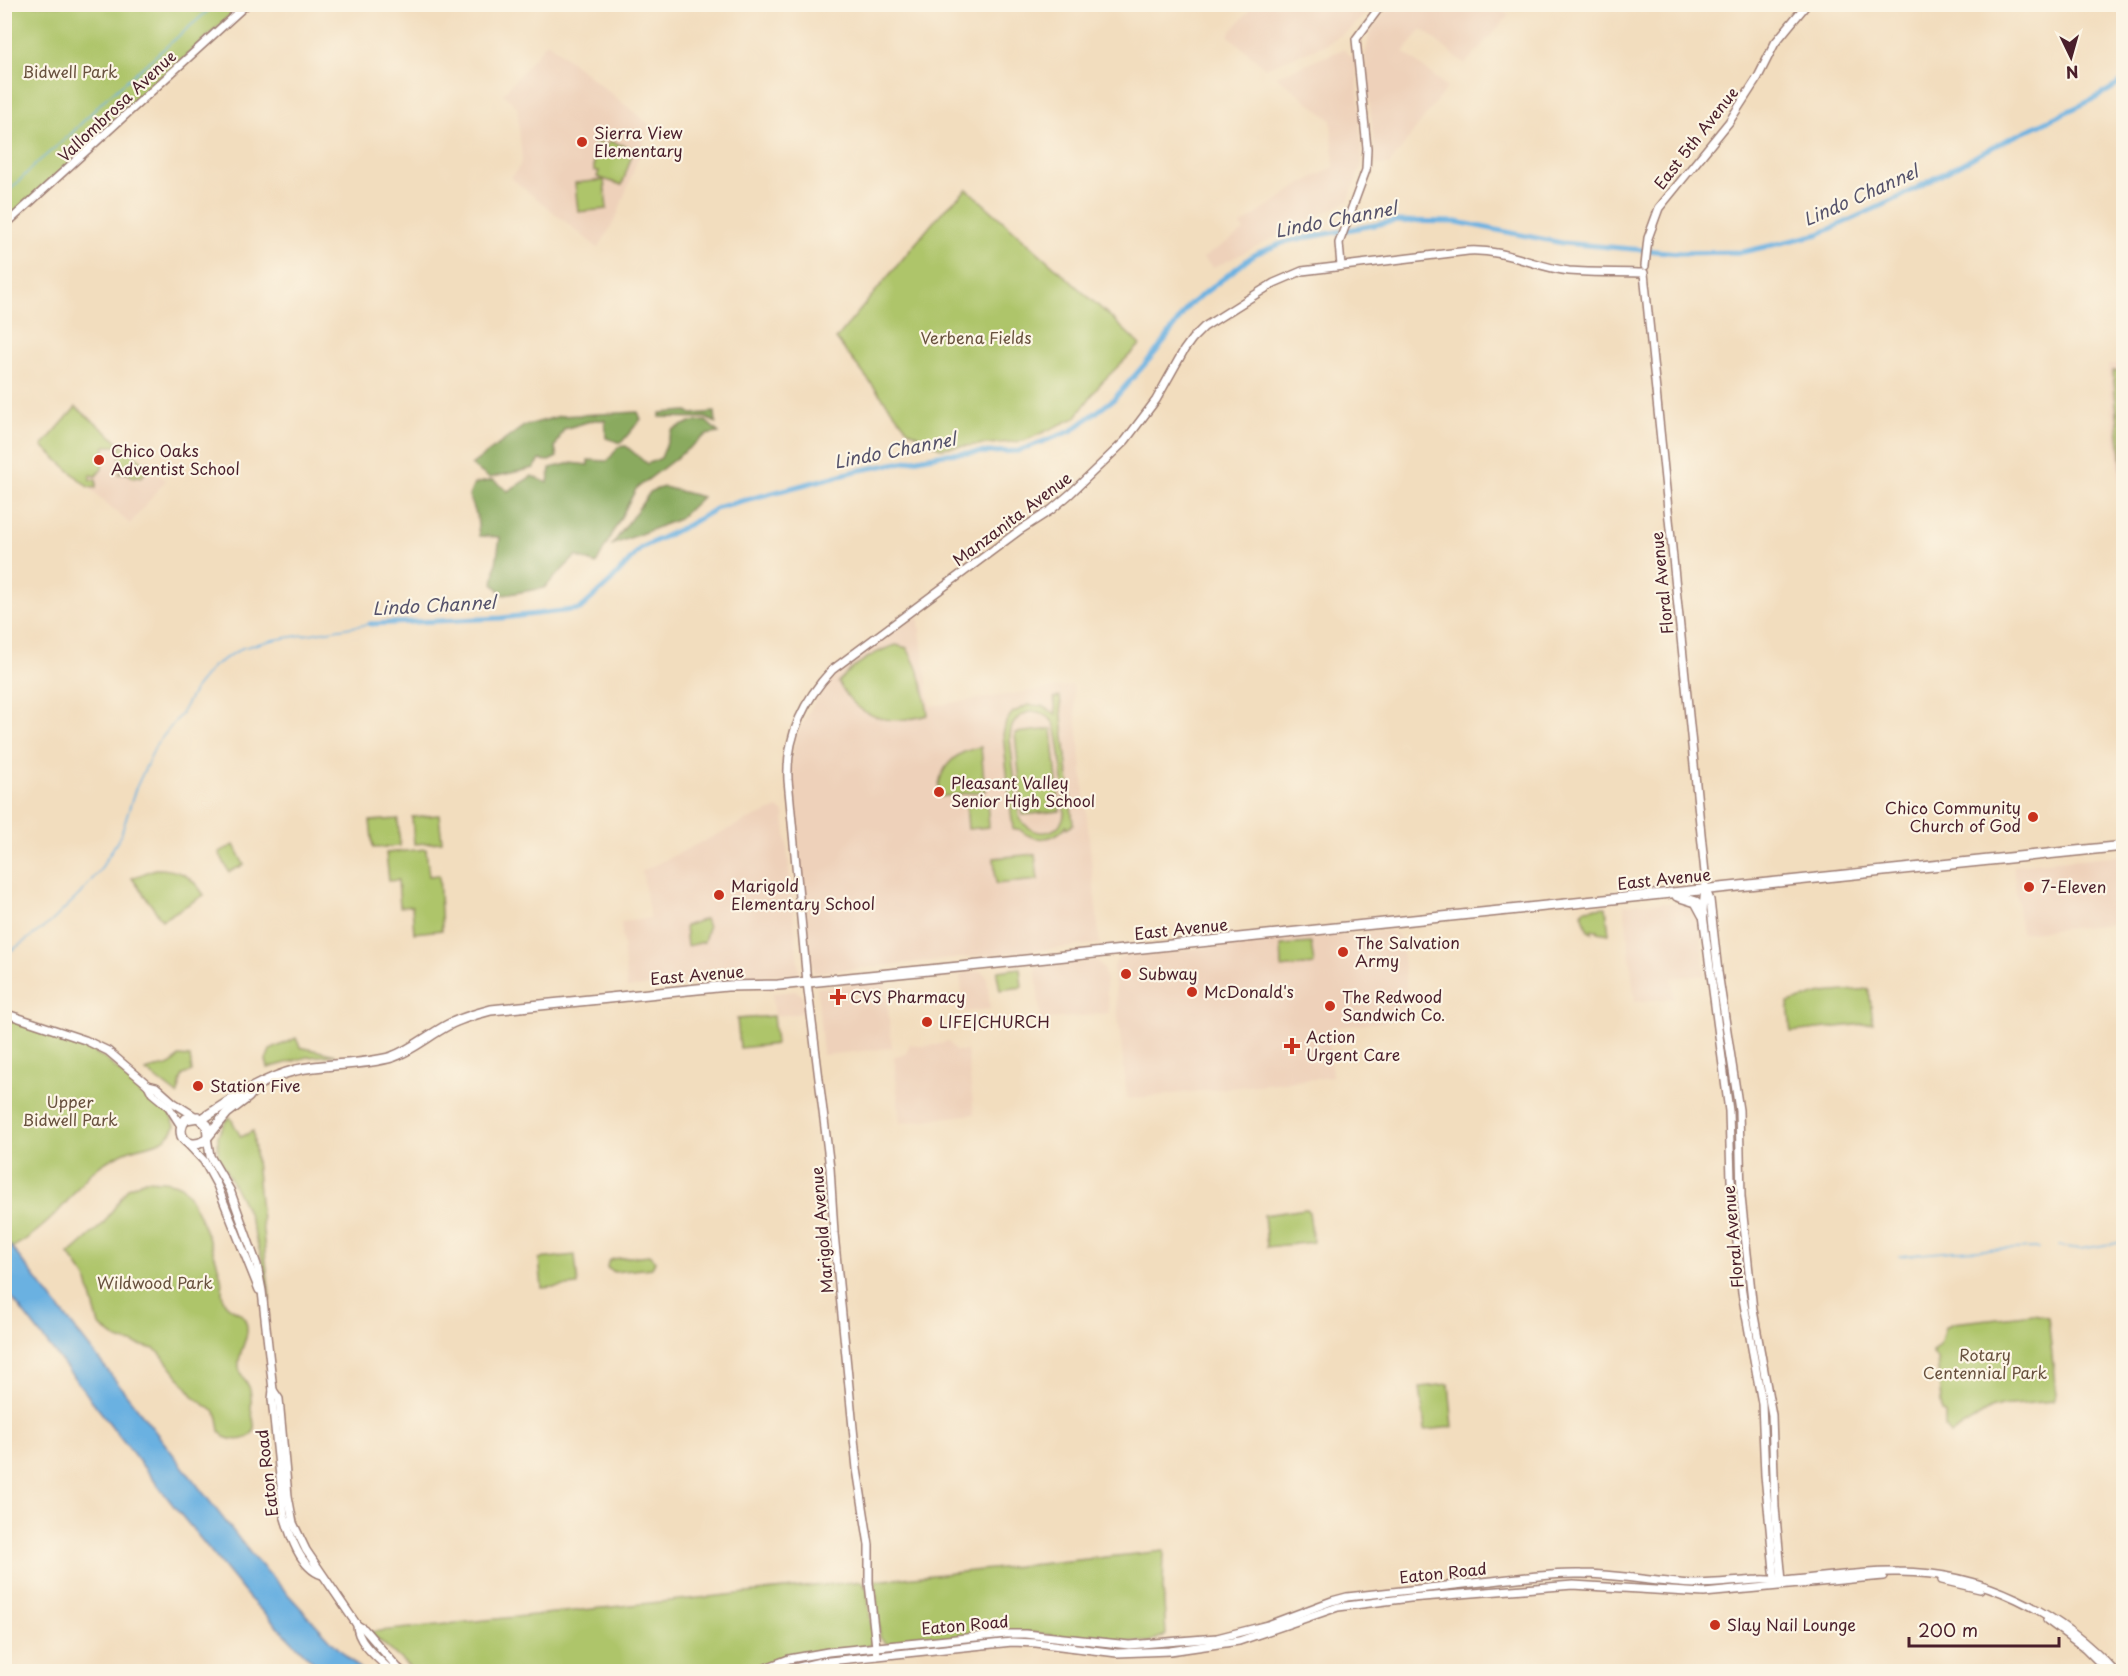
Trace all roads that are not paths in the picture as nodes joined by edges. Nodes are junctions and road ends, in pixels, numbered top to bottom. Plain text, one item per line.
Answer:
1 (247, 4) edge
2 (1382, 4) edge
3 (1807, 4) edge
4 (4, 226) edge
5 (1341, 266) junction
6 (1644, 269) junction
7 (790, 801) joint
8 (2124, 846) edge
9 (1706, 890) junction
10 (1669, 894) junction
11 (1703, 915) junction
12 (807, 982) junction
13 (4, 1013) edge
14 (148, 1085) junction
15 (255, 1088) junction
16 (199, 1118) junction
17 (181, 1126) junction
18 (207, 1136) junction
19 (186, 1143) junction
20 (262, 1301) junction
21 (1778, 1583) junction
22 (357, 1625) junction
23 (876, 1647) junction
24 (877, 1656) junction
25 (392, 1671) edge
26 (403, 1671) edge
27 (755, 1671) edge
28 (778, 1671) edge
29 (2109, 1671) edge
30 (2115, 1671) edge

1 - 4 street, Vallombrosa Avenue
2 - 5 street
3 - 6 street, East 5th Avenue
5 - 6 street, Manzanita Avenue
5 - 7 street, Manzanita Avenue
6 - 9 street, Floral Avenue
7 - 12 street, Marigold Avenue
8 - 9 main road, East Avenue
9 - 10 main road, East Avenue
9 - 11 street, Floral Avenue
9 - 21 street, Floral Avenue
10 - 11 main road
10 - 12 main road, East Avenue
11 - 21 street, Floral Avenue
12 - 15 main road, East Avenue
12 - 23 street, Marigold Avenue
13 - 14 street
14 - 16 street
14 - 17 street
15 - 16 main road, East Avenue
15 - 18 main road, East Avenue
16 - 17 main road
16 - 18 main road
17 - 19 main road
18 - 19 main road
18 - 20 street, Eaton Road
19 - 20 street, Eaton Road
20 - 22 street, Eaton Road
21 - 23 street, Eaton Road
21 - 24 street, Eaton Road
21 - 29 street
21 - 30 street, Eaton Road
22 - 25 street, Eaton Road
22 - 26 street, Eaton Road
23 - 24 street, Marigold Avenue
23 - 27 street, Eaton Road
24 - 28 street, Eaton Road

